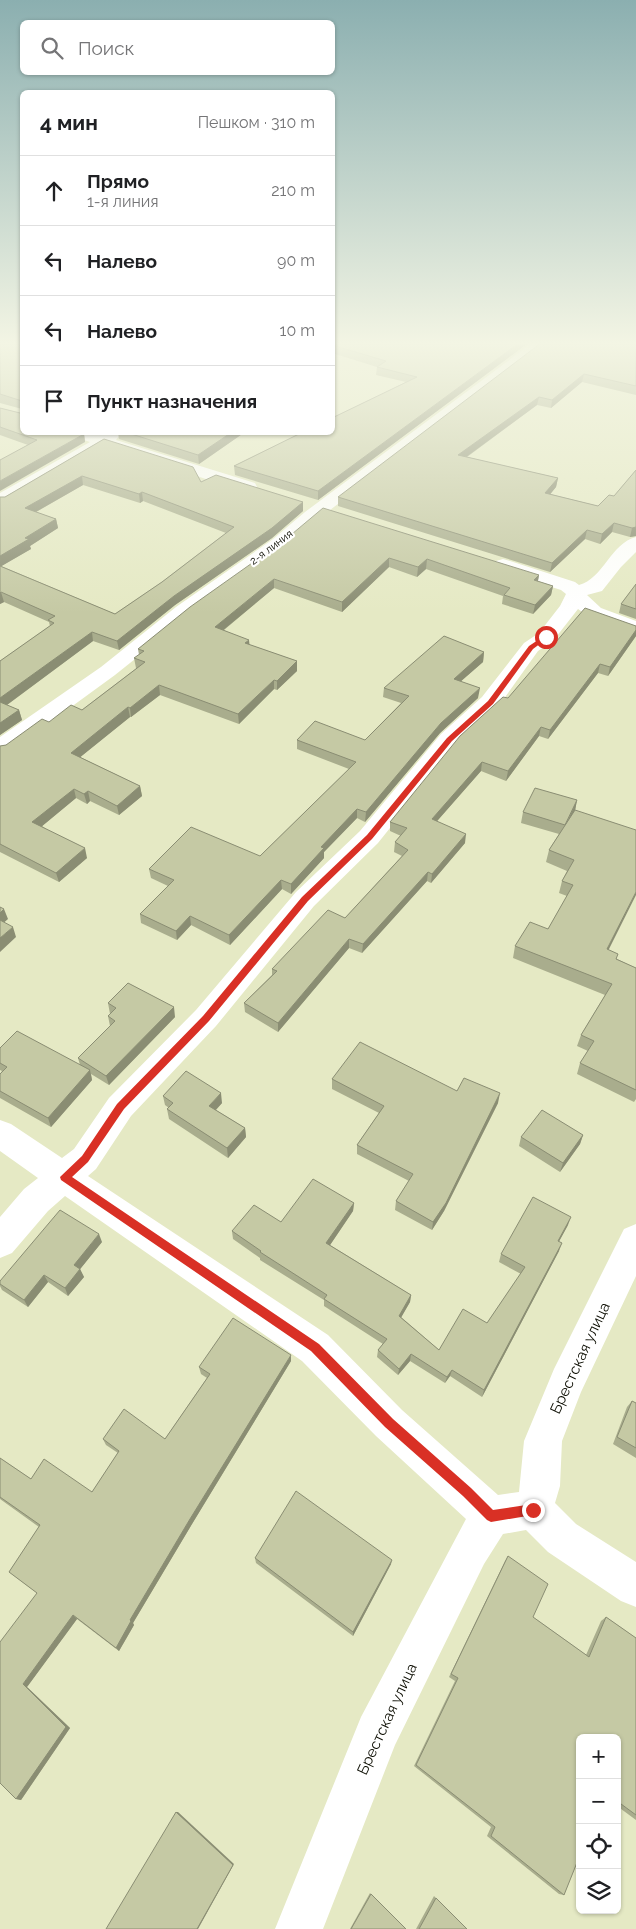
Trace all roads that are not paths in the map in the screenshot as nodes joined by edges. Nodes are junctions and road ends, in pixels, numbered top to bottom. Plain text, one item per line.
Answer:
1 (421, 433) edge
2 (84, 435) edge
3 (112, 435) edge
4 (101, 441) junction
5 (261, 491) edge
6 (0, 500) edge
7 (298, 502) edge
8 (321, 509) junction
9 (343, 516) edge
10 (636, 542) edge
11 (483, 559) edge
12 (577, 592) junction
13 (636, 628) edge
14 (0, 748) edge
15 (0, 1134) edge
16 (65, 1177) junction
17 (636, 1240) edge
18 (0, 1242) edge
19 (533, 1510) junction
20 (491, 1516) junction
21 (636, 1586) edge
22 (299, 1929) edge

1 - 8 street, 2-я линия
2 - 4 street
3 - 4 street
4 - 5 street
4 - 6 street
7 - 8 street
8 - 9 street
8 - 14 street, 2-я линия
10 - 12 street
11 - 12 street
12 - 13 street
12 - 16 street
15 - 16 street
16 - 18 street
16 - 20 street
17 - 19 street, Брестская улица
19 - 20 street
19 - 21 street
20 - 22 street, Брестская улица

